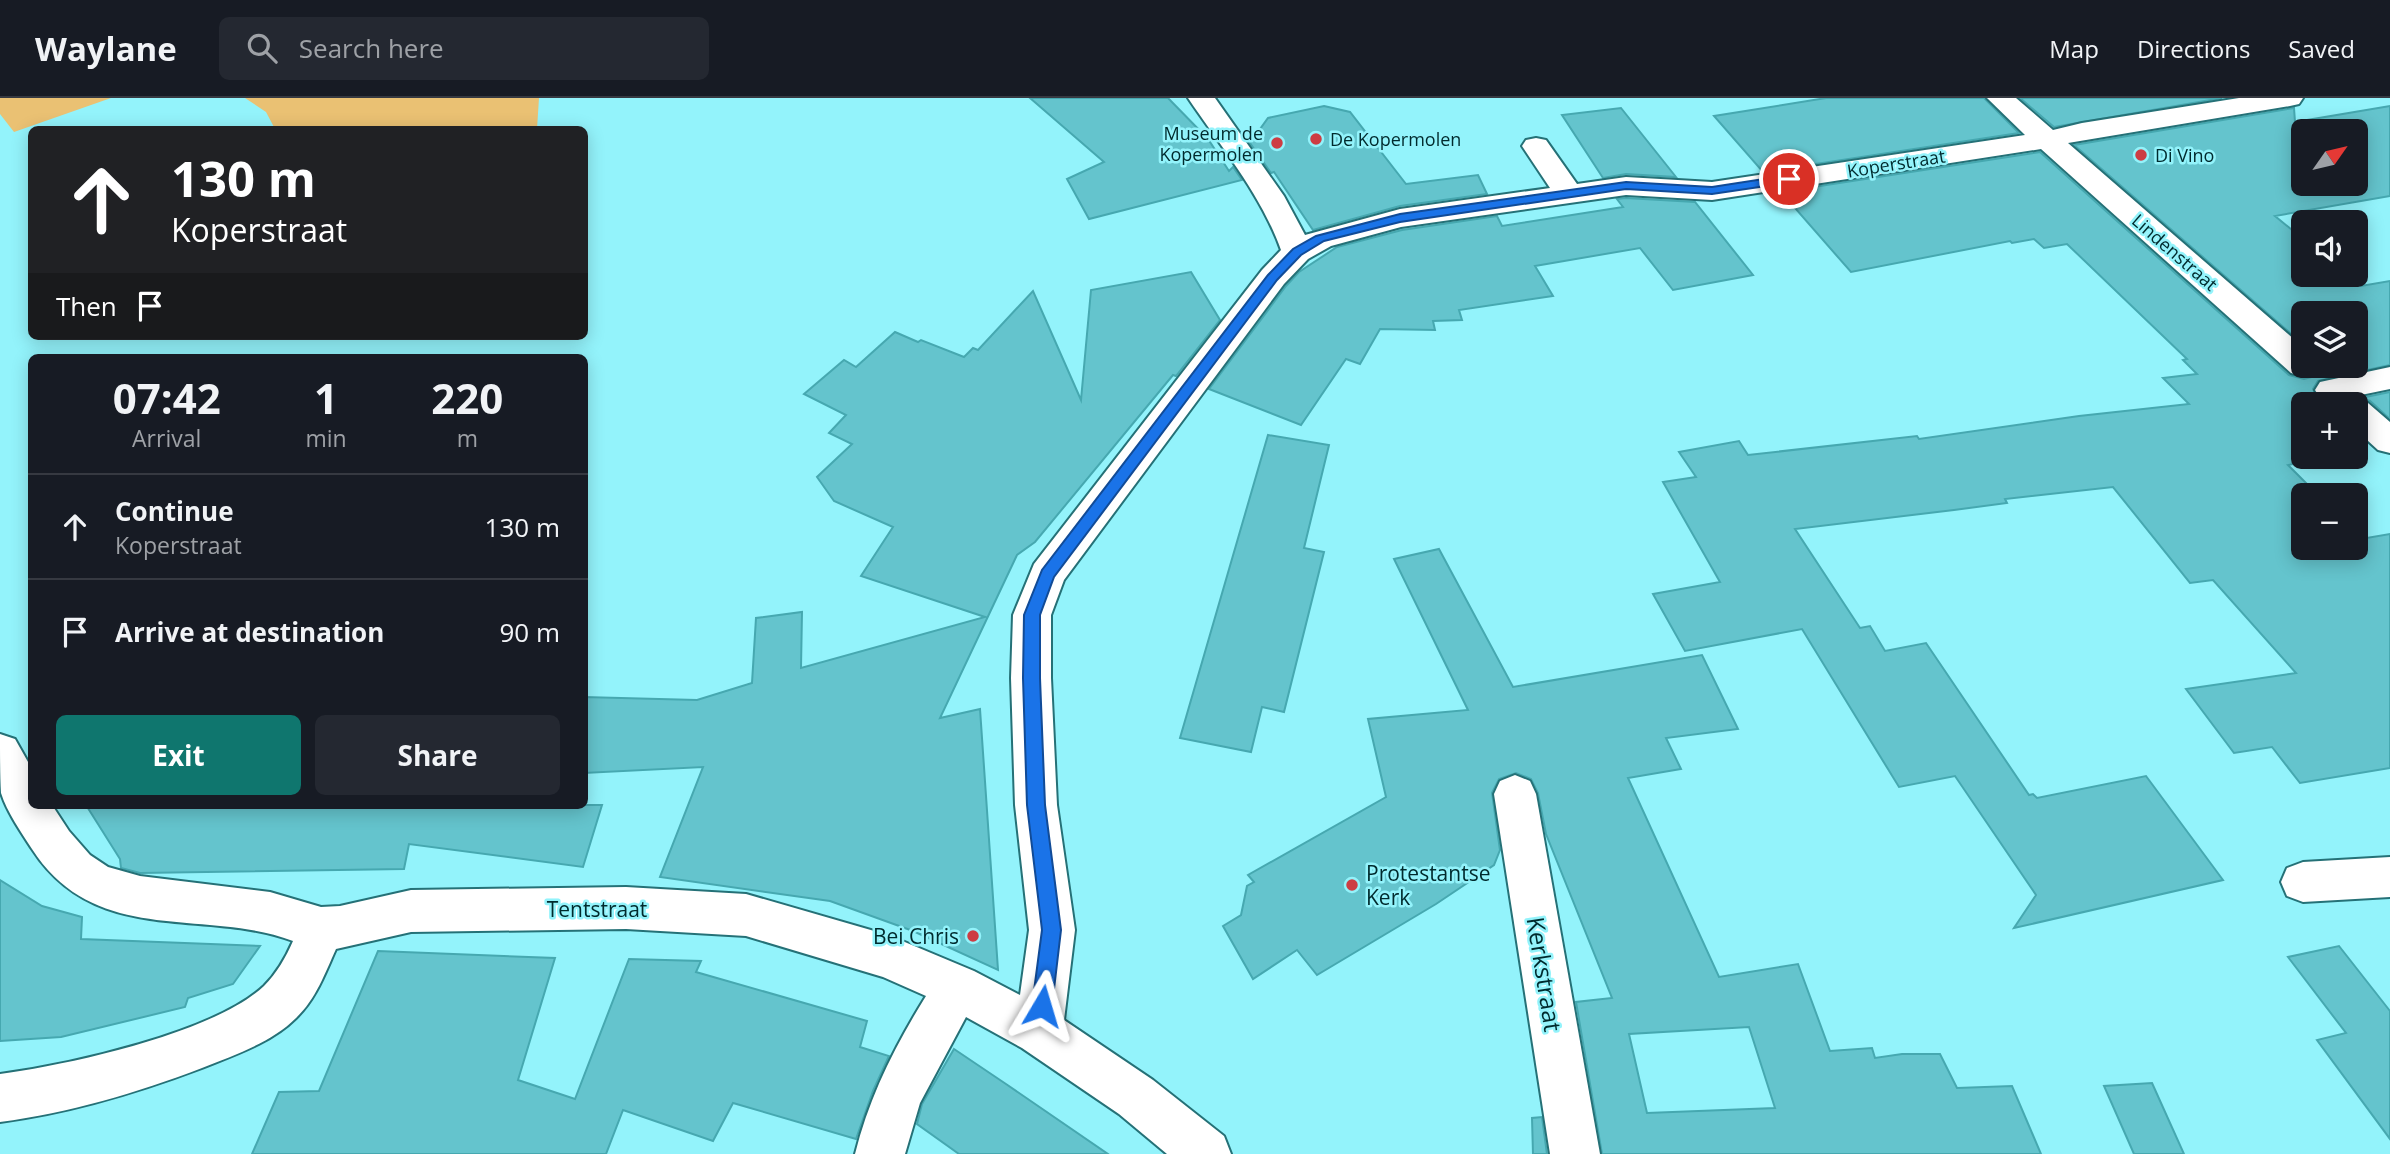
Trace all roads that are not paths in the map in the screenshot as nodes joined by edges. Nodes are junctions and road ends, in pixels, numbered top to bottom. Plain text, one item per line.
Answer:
1 (2000, 98) edge
2 (2290, 98) edge
3 (1200, 99) edge
4 (2047, 140) junction
5 (1536, 146) dead end
6 (1569, 194) junction
7 (1297, 252) junction
8 (2291, 354) edge
9 (2318, 378) edge
10 (2390, 378) edge
11 (2334, 392) edge
12 (2364, 392) edge
13 (2368, 422) edge
14 (2390, 441) edge
15 (0, 752) edge
16 (1515, 794) dead end
17 (28, 800) edge
18 (33, 809) edge
19 (2390, 877) edge
20 (2304, 882) dead end
21 (322, 928) junction
22 (958, 987) junction
23 (1039, 1031) junction
24 (0, 1098) edge
25 (880, 1154) edge
26 (1206, 1154) edge
27 (1575, 1154) edge

1 - 4 street, Lindenstraat
2 - 4 street, Koperstraat
3 - 7 street
4 - 6 street, Koperstraat
4 - 8 street, Lindenstraat
5 - 6 street
6 - 7 street, Koperstraat
7 - 23 street, Koperstraat
9 - 11 street, Lindenstraat
10 - 12 street
13 - 14 street, Lindenstraat
15 - 17 street, Tentstraat
16 - 27 street, Kerkstraat
18 - 21 street, Tentstraat
19 - 20 street
21 - 22 street, Tentstraat
21 - 24 street
22 - 23 street, Tentstraat
22 - 25 street
23 - 26 street, Tentstraat

